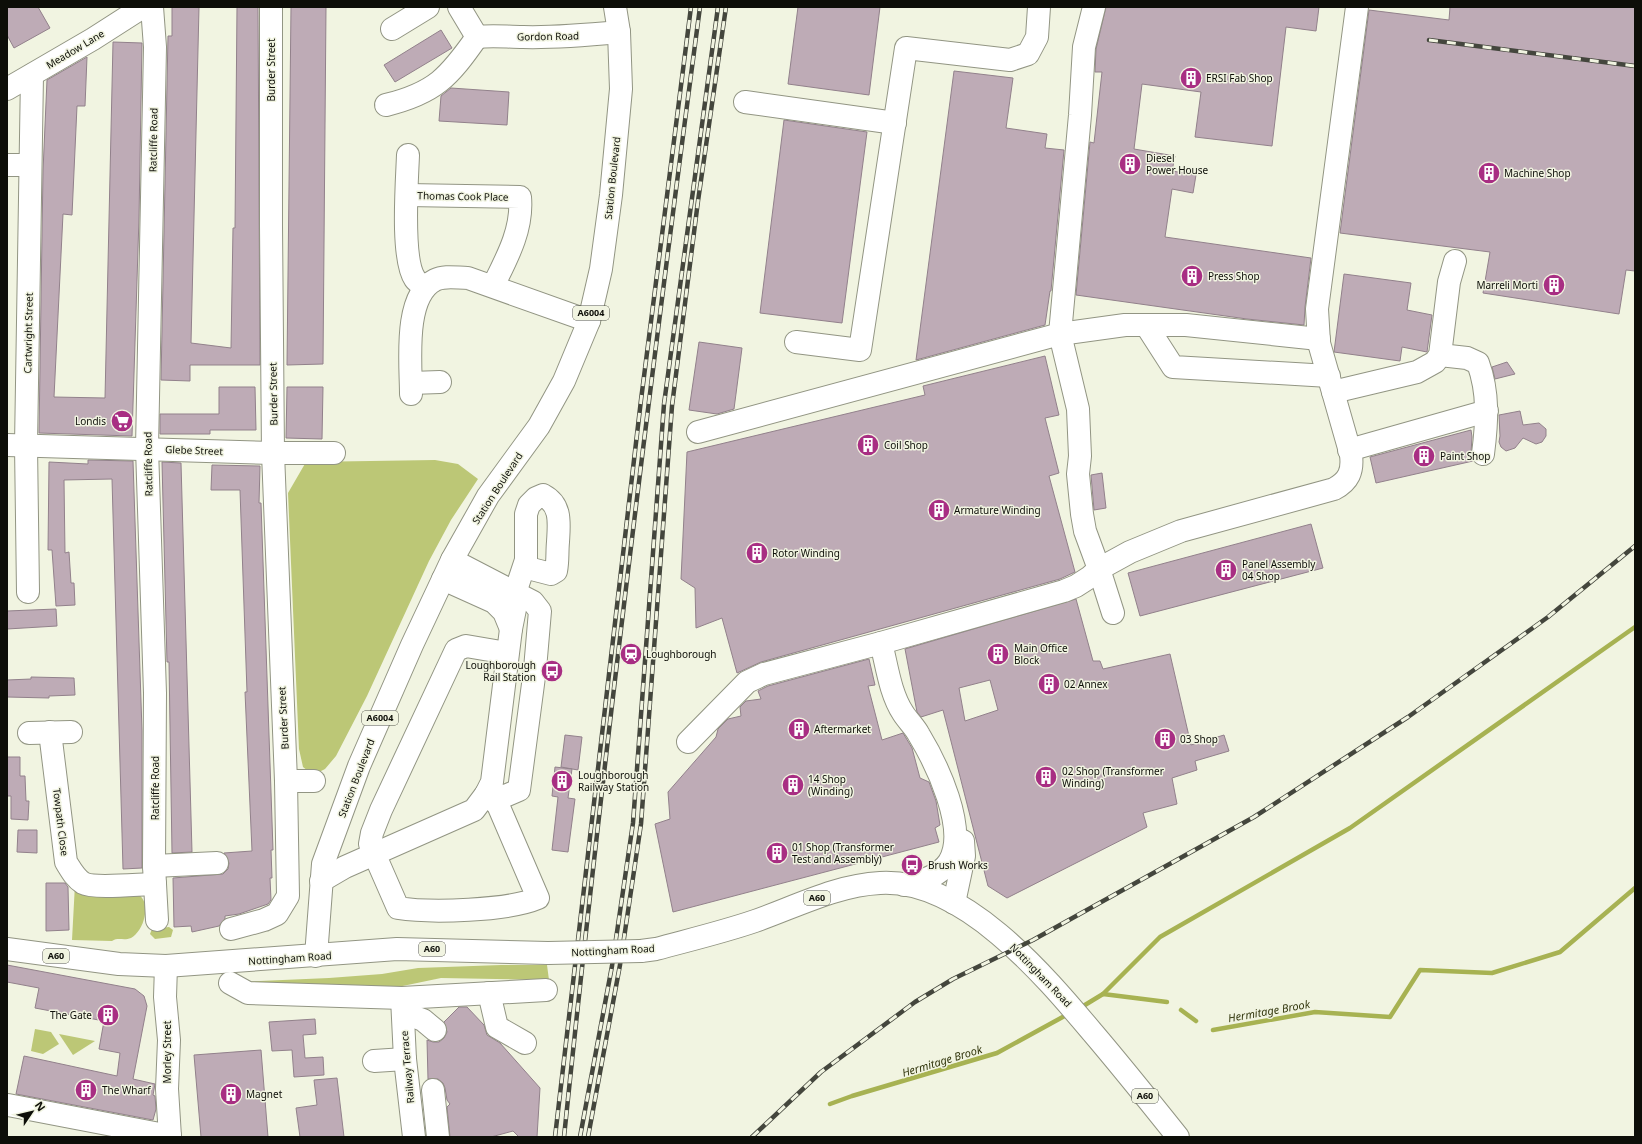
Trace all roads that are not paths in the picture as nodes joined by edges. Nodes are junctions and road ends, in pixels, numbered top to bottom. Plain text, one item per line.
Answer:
1 (142, 7) edge
2 (152, 7) edge
3 (271, 7) edge
4 (428, 7) edge
5 (459, 7) edge
6 (615, 7) edge
7 (1039, 7) edge
8 (1094, 7) edge
9 (1357, 7) edge
10 (392, 29) dead end
11 (618, 32) junction
12 (477, 37) junction
13 (32, 75) junction
14 (7, 89) edge
15 (745, 102) dead end
16 (386, 105) dead end
17 (895, 123) junction
18 (408, 155) dead end
19 (7, 165) edge
20 (30, 165) junction
21 (407, 195) junction
22 (1456, 261) dead end
23 (425, 286) junction
24 (493, 286) junction
25 (589, 321) junction
26 (1146, 325) junction
27 (1060, 334) junction
28 (1319, 339) junction
29 (796, 342) dead end
30 (1440, 355) junction
31 (440, 382) dead end
32 (1331, 384) junction
33 (1487, 411) junction
34 (698, 432) dead end
35 (17, 445) edge
36 (147, 448) junction
37 (1349, 450) junction
38 (273, 453) junction
39 (334, 453) dead end
40 (1483, 454) dead end
41 (452, 560) junction
42 (524, 567) dead end
43 (1100, 569) junction
44 (443, 579) junction
45 (28, 592) dead end
46 (514, 593) junction
47 (1112, 613) dead end
48 (511, 629) junction
49 (881, 644) junction
50 (507, 658) junction
51 (531, 702) junction
52 (501, 716) junction
53 (50, 732) dead end
54 (688, 742) dead end
55 (286, 781) junction
56 (314, 781) dead end
57 (486, 794) junction
58 (952, 809) junction
59 (374, 854) junction
60 (217, 863) dead end
61 (155, 875) junction
62 (321, 881) junction
63 (904, 885) junction
64 (954, 903) junction
65 (157, 920) dead end
66 (231, 929) dead end
67 (7, 949) edge
68 (316, 956) junction
69 (166, 966) junction
70 (230, 983) dead end
71 (546, 990) dead end
72 (489, 993) junction
73 (403, 1005) junction
74 (435, 1030) dead end
75 (525, 1043) dead end
76 (405, 1059) junction
77 (374, 1061) dead end
78 (432, 1090) dead end
79 (8, 1105) edge
80 (438, 1133) edge
81 (414, 1134) edge
82 (170, 1136) edge
83 (1178, 1137) edge

1 - 13 street, Meadow Lane
2 - 36 street, Ratcliffe Road
3 - 38 street, Burder Street
4 - 10 street
5 - 12 street
6 - 11 street, Station Boulevard / A6004
7 - 17 street
8 - 27 street
9 - 28 street
11 - 12 street, Gordon Road
11 - 25 street, Station Boulevard / A6004
12 - 16 street
13 - 14 street, Meadow Lane
13 - 20 street, Cartwright Street
15 - 17 street
17 - 29 street
18 - 21 street, Thomas Cook Place
19 - 20 street
20 - 35 street, Cartwright Street
21 - 23 street, Thomas Cook Place
21 - 24 street, Thomas Cook Place
22 - 30 street
23 - 24 street
23 - 31 street
24 - 25 street
25 - 41 street, Station Boulevard / A6004
26 - 27 street
26 - 28 street
26 - 32 street
27 - 34 street
27 - 43 street
28 - 32 street
30 - 32 street
30 - 33 street
32 - 37 street
33 - 37 street
33 - 40 street
35 - 36 street, Glebe Street
35 - 45 street, Cartwright Street
36 - 38 street, Glebe Street
36 - 61 street, Ratcliffe Road
37 - 43 street
38 - 39 street, Glebe Street
38 - 55 street, Burder Street
41 - 44 street, Station Boulevard / A6004
41 - 46 street
42 - 46 street
43 - 47 street
43 - 49 street
44 - 48 street
44 - 62 street, Station Boulevard / A6004
46 - 48 street
46 - 51 street
48 - 50 street
49 - 54 street
49 - 58 street
50 - 52 street
50 - 59 street
51 - 52 street
51 - 57 street
52 - 57 street
53 - 61 street, Towpath Close
55 - 56 street
55 - 66 street, Burder Street
57 - 59 street
57 - 59 street
58 - 63 street
58 - 64 street
59 - 62 street
60 - 61 street, Towpath Close
61 - 65 street, Ratcliffe Road
62 - 68 street, Station Boulevard / A6004
63 - 64 street, Nottingham Road / A60
63 - 68 street, Nottingham Road / A60, bridge
64 - 83 street, Nottingham Road / A60
67 - 69 street, Nottingham Road / A60
68 - 69 street, Nottingham Road / A60
69 - 82 street, Morley Street
70 - 73 street
71 - 72 street
72 - 73 street
72 - 75 street
73 - 74 street
73 - 76 street, Railway Terrace
76 - 77 street
76 - 81 street, Railway Terrace
78 - 80 street
79 - 82 street
80 - 81 street

